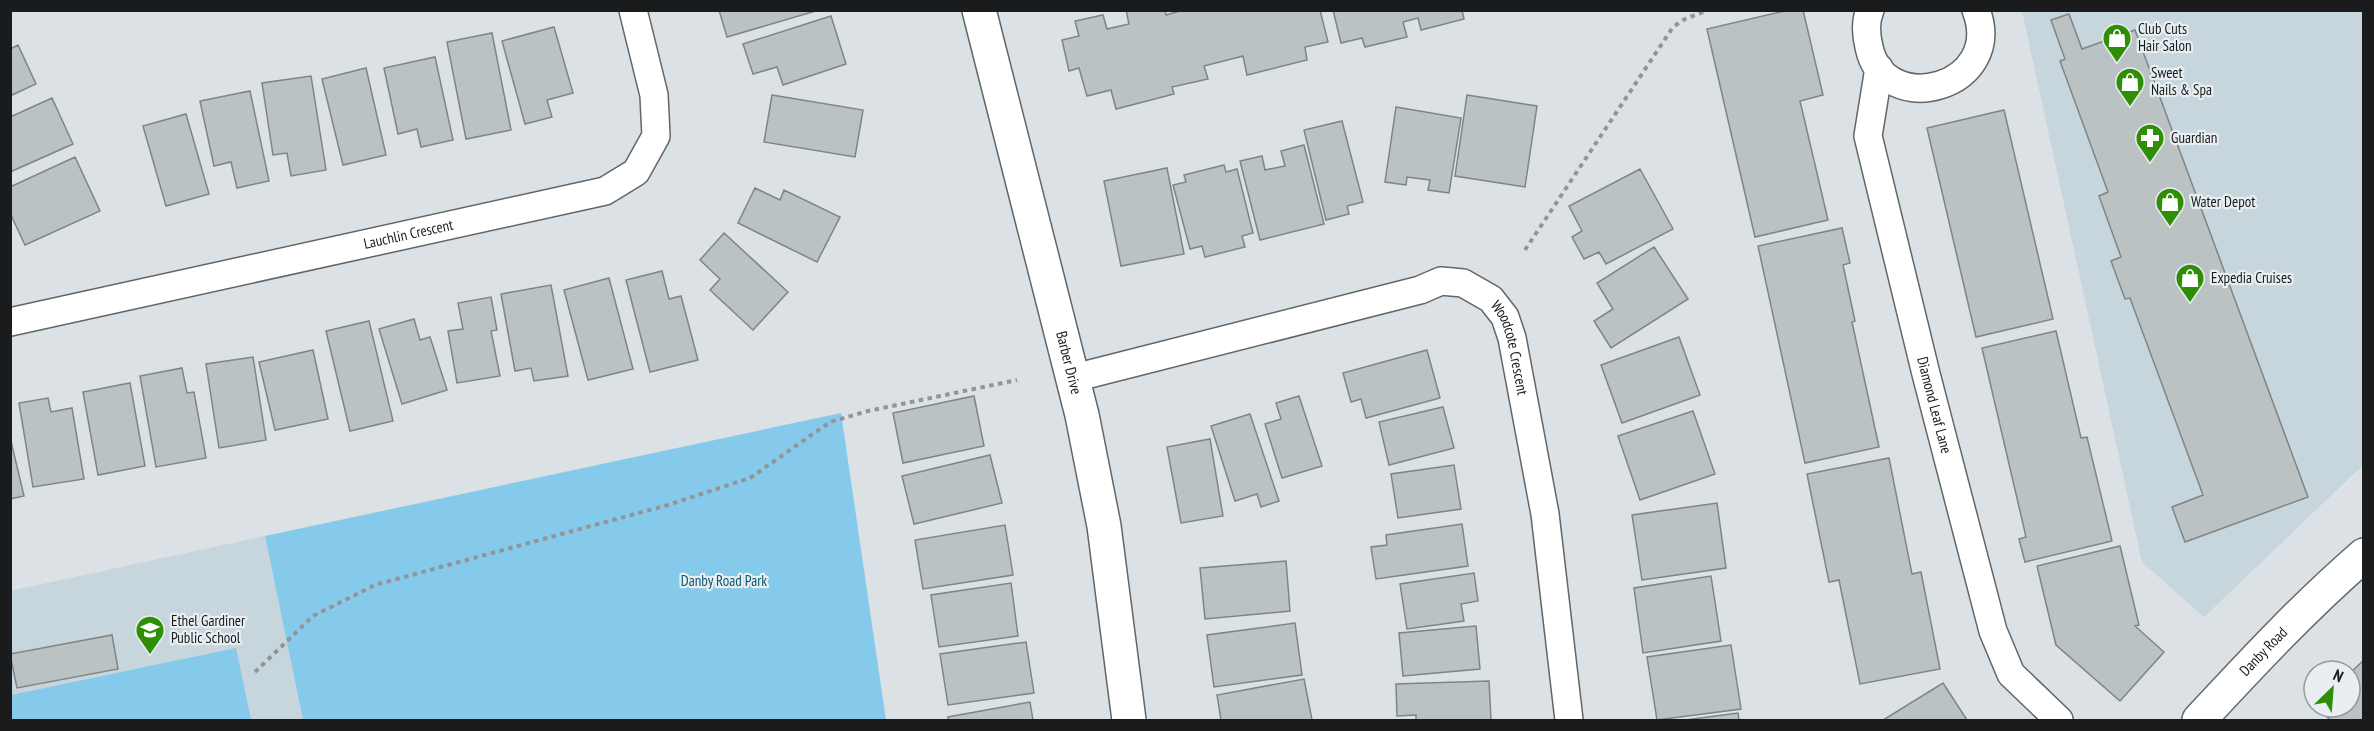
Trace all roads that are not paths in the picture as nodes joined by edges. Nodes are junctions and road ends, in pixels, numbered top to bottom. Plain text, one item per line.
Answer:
1 (633, 10) edge
2 (1870, 10) edge
3 (1976, 10) edge
4 (982, 11) edge
5 (1879, 68) junction
6 (10, 322) edge
7 (1074, 378) junction
8 (2364, 555) edge
9 (2364, 563) edge
10 (2331, 583) junction
11 (1129, 720) edge
12 (1569, 720) edge
13 (2059, 720) edge
14 (2199, 720) edge

1 - 6 street, Lauchlin Crescent
2 - 5 street
3 - 5 street
4 - 7 street, Barber Drive
5 - 13 street, Diamond Leaf Lane
7 - 11 street, Barber Drive
7 - 12 street, Woodcote Crescent
8 - 10 street, Danby Road
9 - 10 street, Danby Road
10 - 14 street, Danby Road

